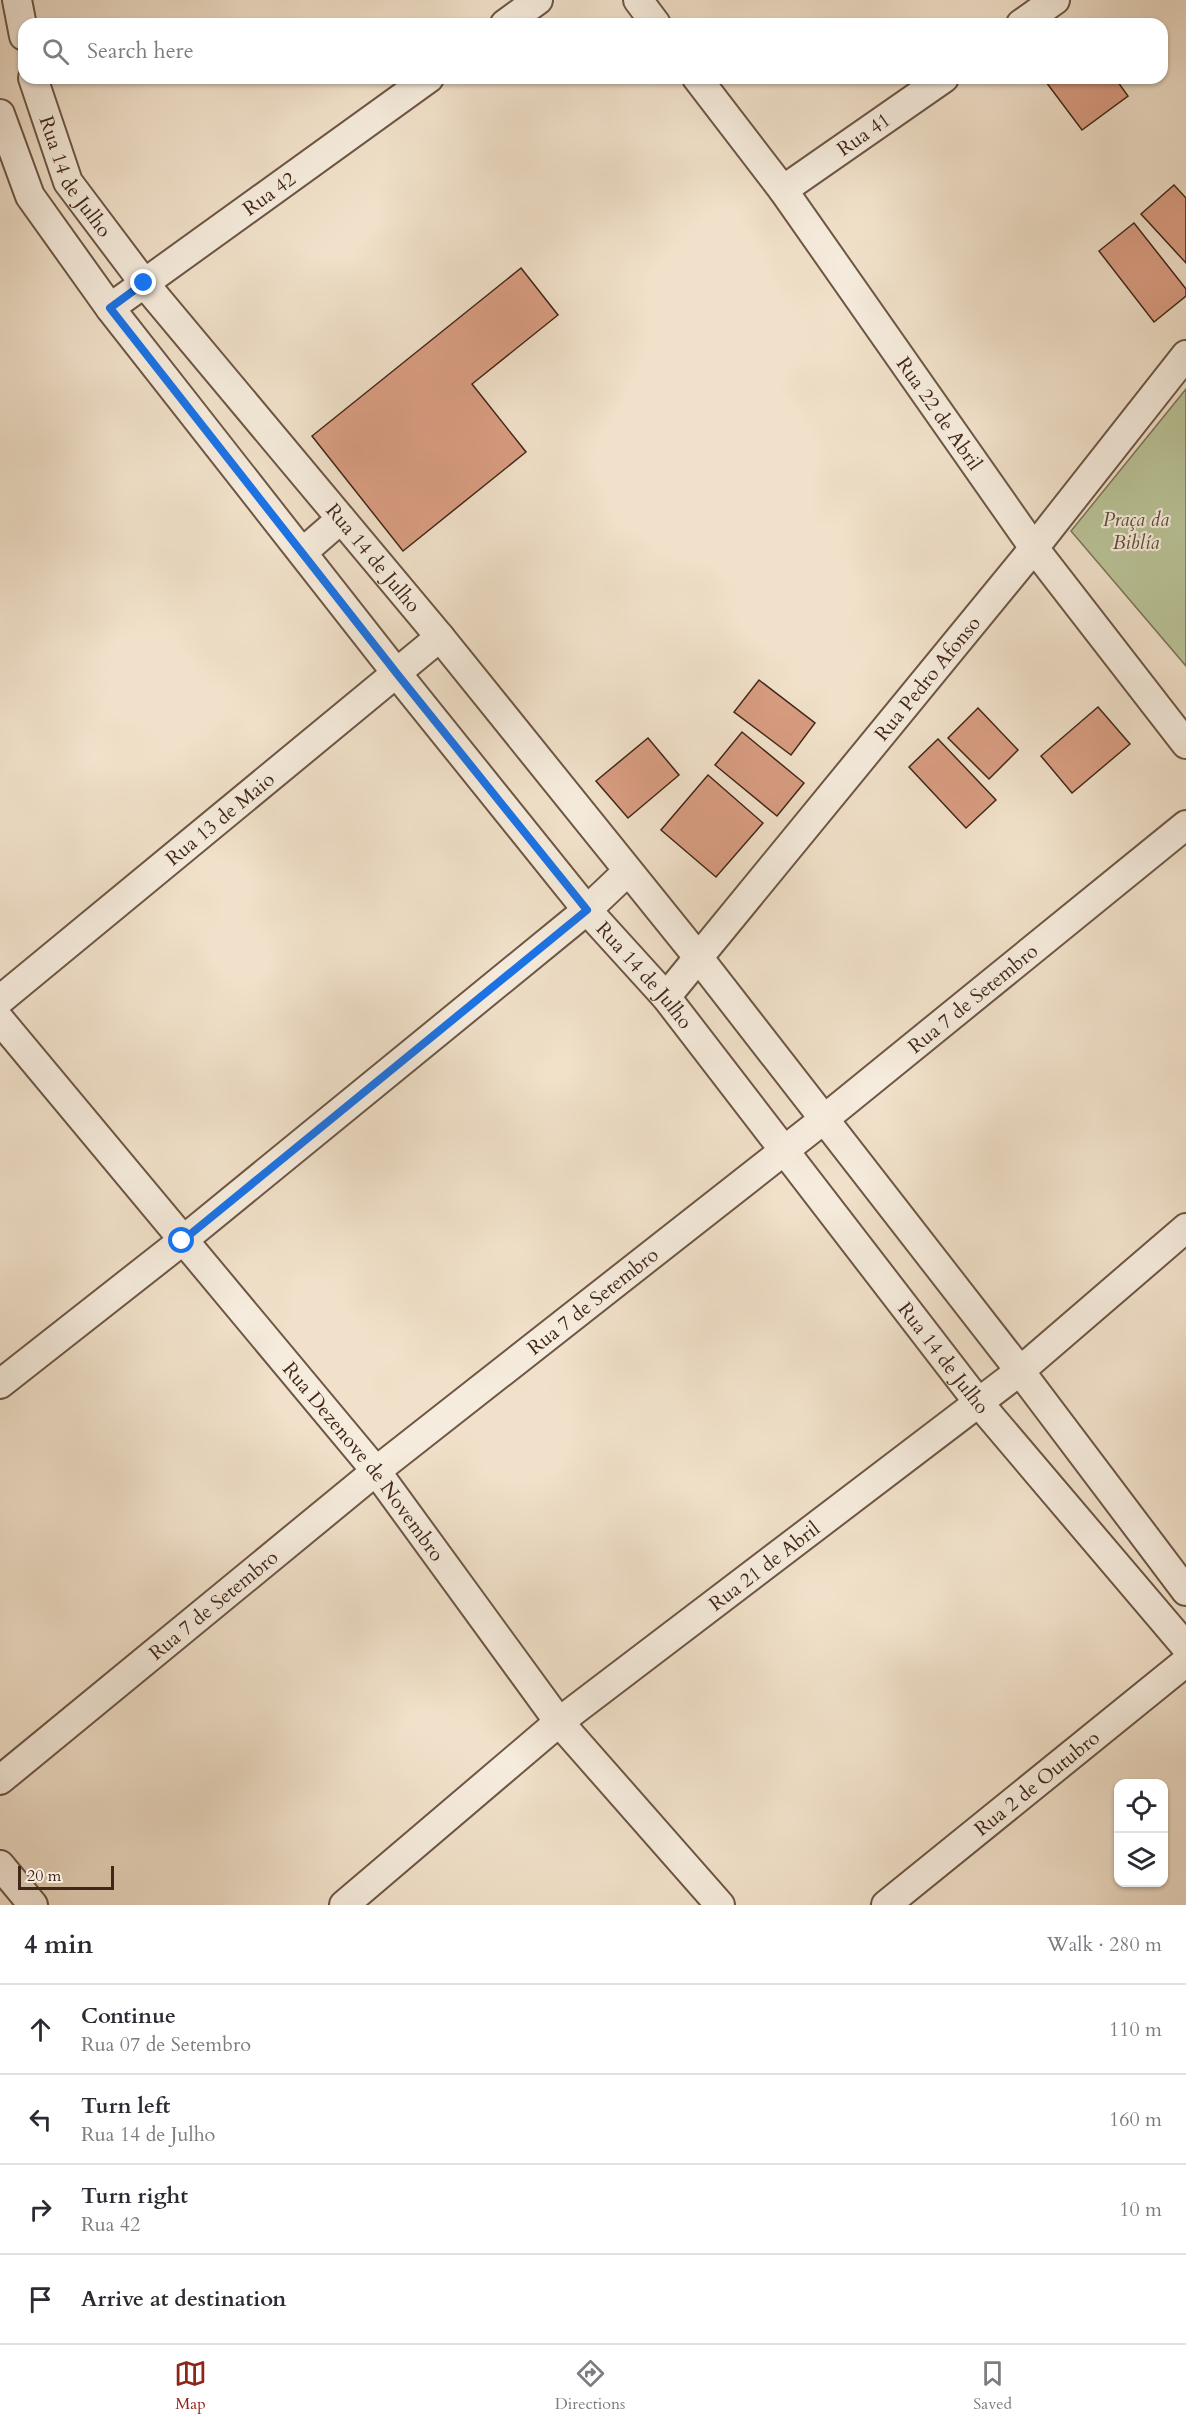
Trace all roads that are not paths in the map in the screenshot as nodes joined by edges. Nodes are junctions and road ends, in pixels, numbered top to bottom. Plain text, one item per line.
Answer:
1 (16, 0) edge
2 (538, 0) edge
3 (638, 0) edge
4 (1055, 0) edge
5 (20, 18) edge
6 (513, 18) edge
7 (652, 18) edge
8 (1030, 18) edge
9 (35, 84) edge
10 (421, 84) edge
11 (702, 84) edge
12 (935, 84) edge
13 (0, 114) edge
14 (783, 190) junction
15 (144, 283) junction
16 (110, 308) junction
17 (1186, 355) edge
18 (341, 519) junction
19 (1034, 549) junction
20 (303, 552) junction
21 (440, 637) junction
22 (398, 675) junction
23 (1186, 744) edge
24 (1186, 825) edge
25 (627, 872) junction
26 (587, 910) junction
27 (698, 957) junction
28 (666, 998) junction
29 (0, 1000) edge
30 (0, 1020) edge
31 (823, 1120) junction
32 (782, 1151) junction
33 (1186, 1228) edge
34 (182, 1241) junction
35 (1020, 1371) junction
36 (0, 1384) edge
37 (978, 1402) junction
38 (376, 1471) junction
39 (1186, 1590) edge
40 (1186, 1647) edge
41 (1186, 1662) edge
42 (559, 1722) junction
43 (0, 1780) edge
44 (0, 1865) edge
45 (33, 1905) edge
46 (344, 1905) edge
47 (720, 1905) edge
48 (886, 1905) edge

1 - 5 street
2 - 6 street
3 - 7 street
4 - 8 street
9 - 15 street, Rua 14 de Julho
10 - 15 street, Rua 42
11 - 14 street, Rua 22 de Abril
12 - 14 street, Rua 41
13 - 16 street, Rua 14 de Julho
14 - 19 street, Rua 22 de Abril
15 - 16 street, Rua 42
15 - 18 street, Rua 14 de Julho
16 - 20 street, Rua 14 de Julho
17 - 19 street, Rua Pedro Afonso
18 - 20 street
18 - 21 street, Rua 14 de Julho
19 - 23 street, Rua 22 de Abril
19 - 27 street, Rua Pedro Afonso
20 - 22 street, Rua 14 de Julho
21 - 22 street, Rua 13 de Maio
21 - 25 street, Rua 14 de Julho
22 - 26 street, Rua 14 de Julho
22 - 29 street, Rua 13 de Maio
24 - 31 street, Rua 7 de Setembro
25 - 26 street
25 - 27 street, Rua 14 de Julho
26 - 28 street, Rua 14 de Julho
26 - 34 street
27 - 28 street, Rua Pedro Afonso
27 - 31 street, Rua 14 de Julho
28 - 32 street, Rua 14 de Julho
30 - 34 street, Rua Dezenove de Novembro
31 - 32 street, Rua 7 de Setembro
31 - 35 street, Rua 14 de Julho
32 - 37 street, Rua 14 de Julho
32 - 38 street, Rua 7 de Setembro
33 - 35 street, Rua 21 de Abril
34 - 36 street
34 - 38 street, Rua Dezenove de Novembro
35 - 37 street, Rua 21 de Abril
35 - 39 street, Rua 14 de Julho
37 - 40 street, Rua 14 de Julho
37 - 42 street, Rua 21 de Abril
38 - 42 street, Rua Dezenove de Novembro
38 - 43 street, Rua 7 de Setembro
41 - 48 street, Rua 2 de Outubro
42 - 46 street, Rua 21 de Abril
42 - 47 street, Rua Dezenove de Novembro
44 - 45 street

